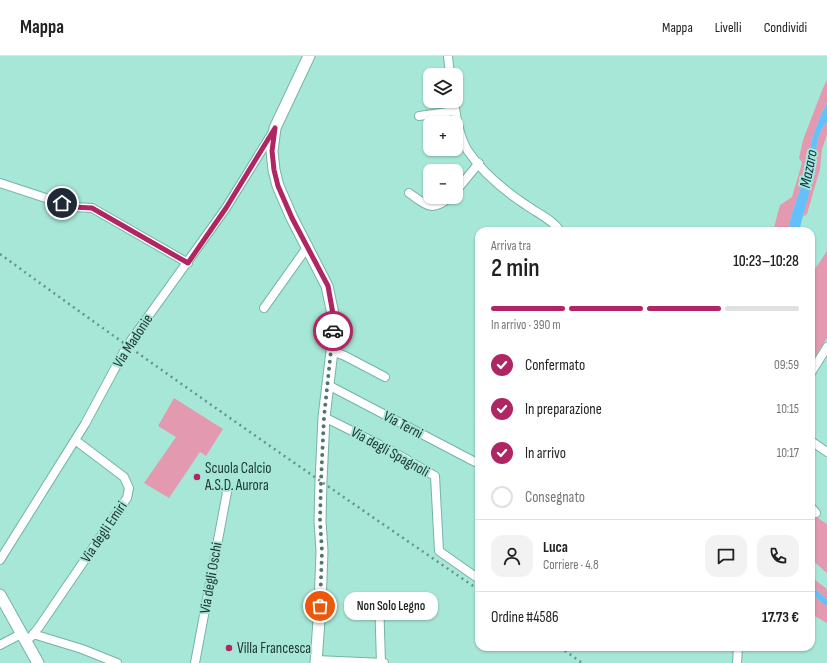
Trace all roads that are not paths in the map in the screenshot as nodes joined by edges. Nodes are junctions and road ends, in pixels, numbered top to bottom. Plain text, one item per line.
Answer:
1 (309, 56) edge
2 (448, 56) edge
3 (449, 68) edge
4 (455, 108) edge
5 (455, 111) junction
6 (419, 116) dead end
7 (275, 128) junction
8 (479, 163) junction
9 (463, 182) edge
10 (0, 183) edge
11 (409, 193) dead end
12 (423, 203) edge
13 (424, 204) edge
14 (440, 204) edge
15 (556, 227) edge
16 (308, 246) junction
17 (188, 263) junction
18 (264, 308) dead end
19 (827, 347) edge
20 (332, 351) junction
21 (815, 366) edge
22 (385, 377) dead end
23 (328, 385) junction
24 (324, 417) junction
25 (75, 440) junction
26 (815, 444) edge
27 (827, 452) edge
28 (475, 462) edge
29 (227, 492) dead end
30 (0, 560) edge
31 (475, 576) edge
32 (0, 595) edge
33 (379, 597) dead end
34 (27, 636) junction
35 (0, 645) edge
36 (738, 651) edge
37 (316, 661) edge
38 (38, 663) edge
39 (117, 663) edge
40 (195, 663) edge
41 (382, 663) edge
42 (737, 663) edge

1 - 7 street
2 - 3 street
4 - 5 street
5 - 6 street
5 - 8 street
7 - 16 street
7 - 17 street, Via Madonie
8 - 9 street
8 - 15 street
10 - 17 street
11 - 12 street
13 - 14 street
16 - 18 street
16 - 20 street
17 - 25 street, Via Madonie
19 - 21 street
20 - 22 street
20 - 23 street
23 - 24 street
23 - 28 street, Via Terni
24 - 31 street, Via degli Spagnoli
24 - 37 street
25 - 30 street, Via Madonie
25 - 34 street, Via degli Emiri
26 - 27 street
29 - 40 street, Via degli Oschi
32 - 34 street
33 - 41 street
34 - 35 street
34 - 38 street
34 - 39 street
36 - 42 street
37 - 41 street

